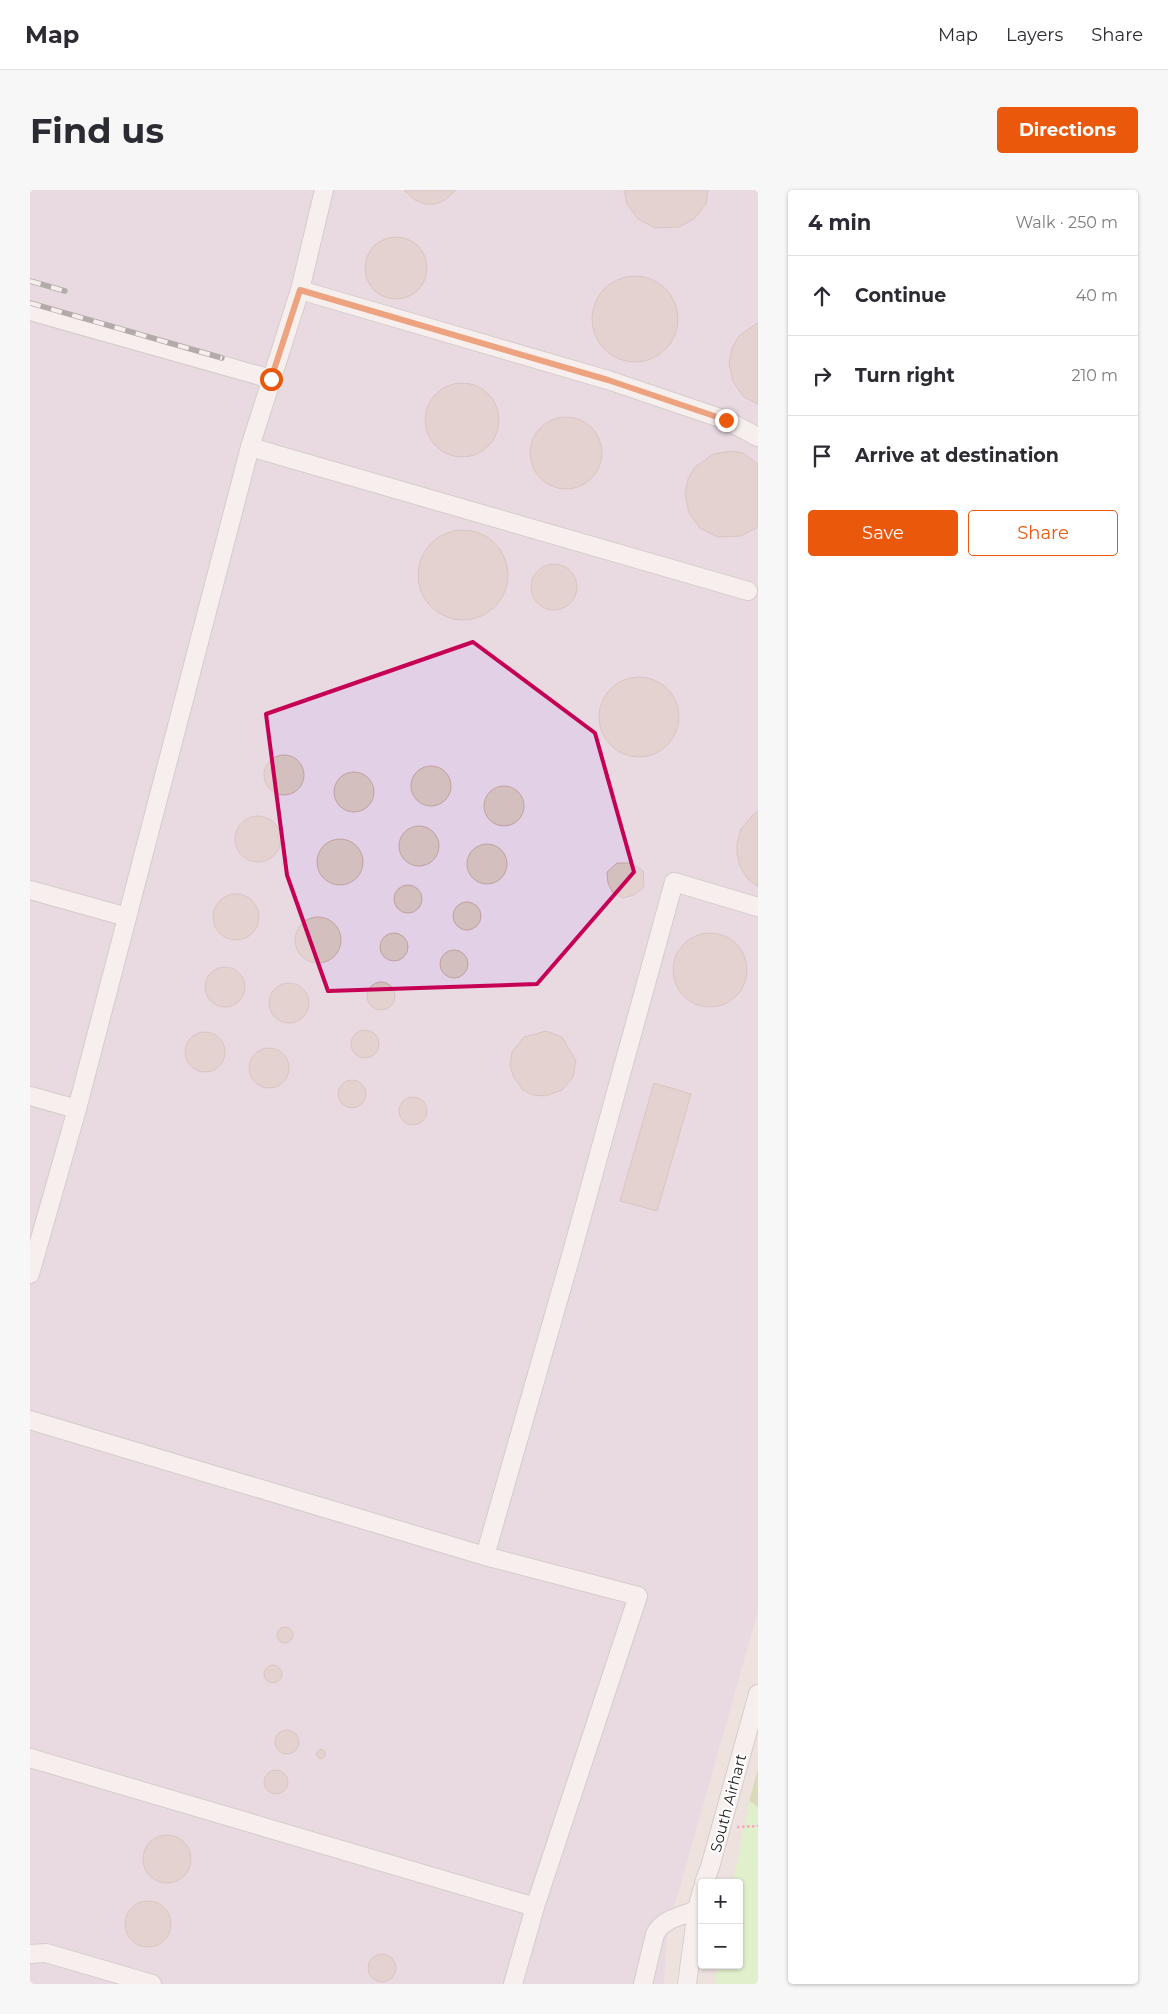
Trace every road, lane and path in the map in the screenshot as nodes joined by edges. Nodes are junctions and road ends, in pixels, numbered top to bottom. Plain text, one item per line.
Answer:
1 (324, 190) edge
2 (300, 290) junction
3 (30, 311) edge
4 (271, 379) junction
5 (758, 437) edge
6 (250, 447) junction
7 (748, 591) dead end
8 (30, 890) edge
9 (758, 908) edge
10 (127, 917) junction
11 (30, 1096) edge
12 (77, 1109) junction
13 (30, 1274) edge
14 (30, 1420) edge
15 (485, 1556) junction
16 (758, 1694) edge
17 (30, 1758) edge
18 (758, 1826) edge
19 (737, 1827) dead end
20 (706, 1879) edge
21 (698, 1906) edge
22 (535, 1907) junction
23 (697, 1910) junction
24 (30, 1954) edge
25 (152, 1984) edge
26 (513, 1984) edge
27 (643, 1984) edge
28 (687, 1984) edge

1 - 2 street
2 - 4 street
2 - 5 street
3 - 4 street
4 - 6 street
6 - 7 street
6 - 10 street
8 - 10 street
9 - 15 street
10 - 12 street
11 - 12 street
12 - 13 street
14 - 15 street
15 - 22 street
16 - 20 street, South Airhart
17 - 22 street
18 - 19 path
21 - 23 street
22 - 26 street
23 - 27 street
23 - 28 street
24 - 25 street

